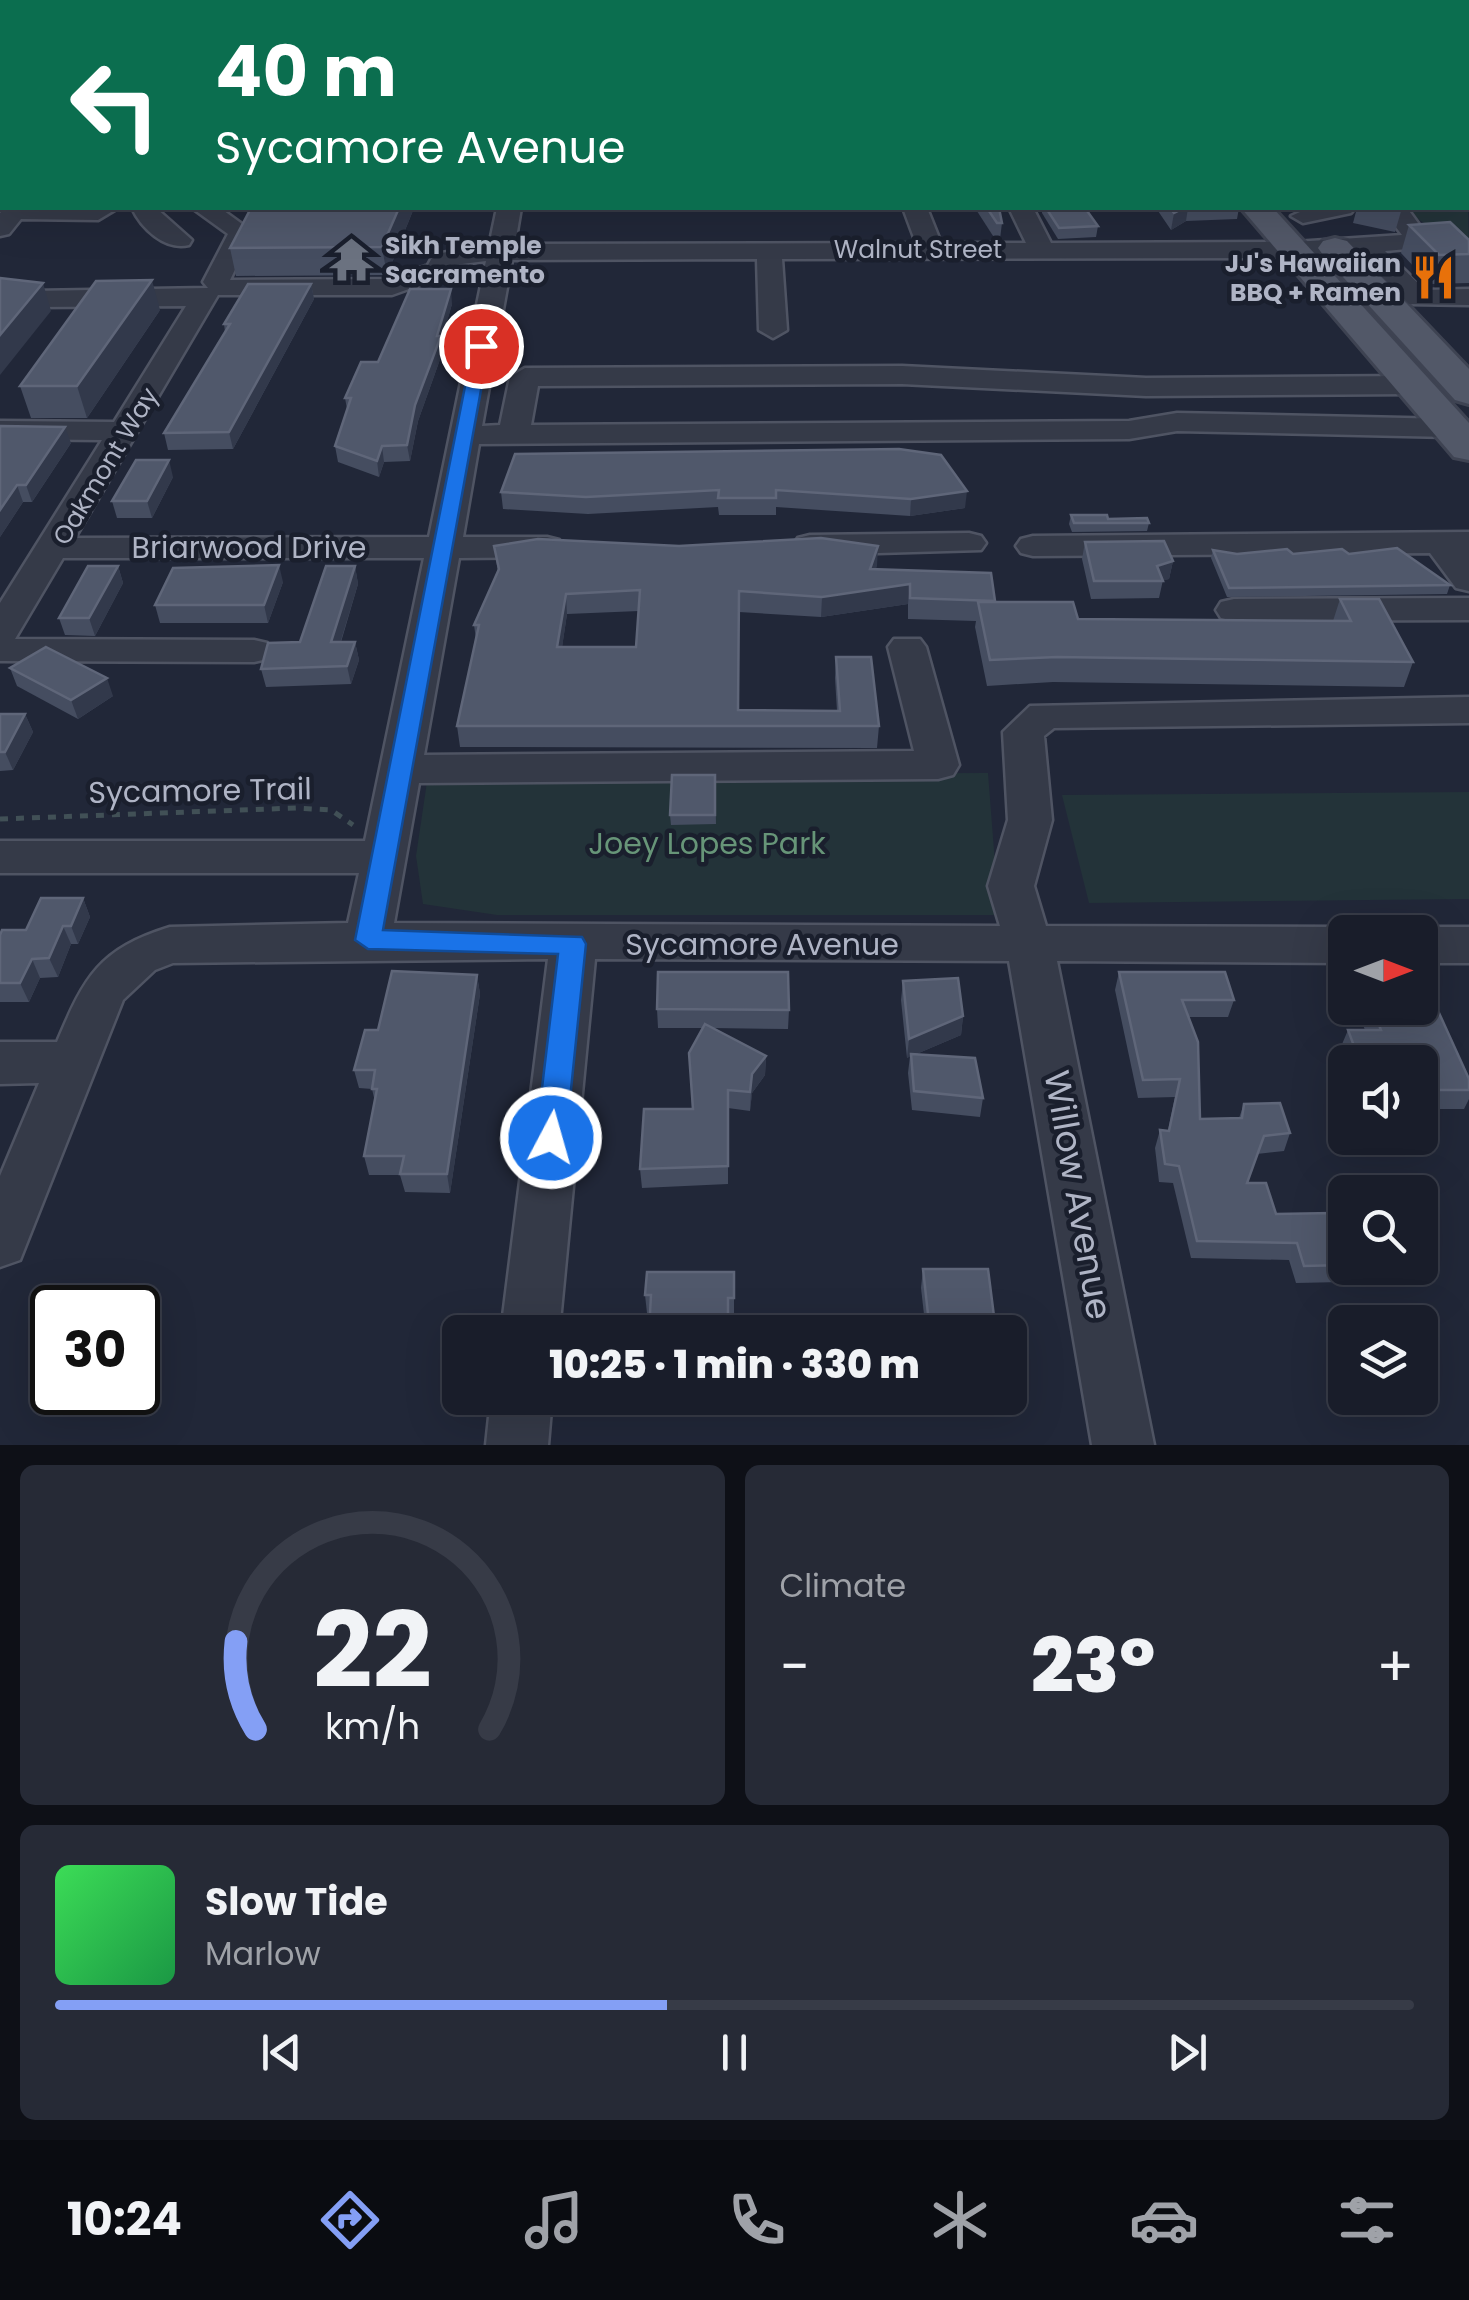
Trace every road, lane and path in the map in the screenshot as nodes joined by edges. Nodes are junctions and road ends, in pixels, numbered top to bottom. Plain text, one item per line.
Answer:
1 (103, 210) edge
2 (145, 210) edge
3 (207, 210) edge
4 (509, 210) edge
5 (916, 210) edge
6 (1022, 210) edge
7 (1258, 210) edge
8 (1387, 210) edge
9 (1299, 212) edge
10 (0, 229) edge
11 (180, 240) dead end
12 (1349, 246) junction
13 (930, 248) junction
14 (1041, 248) junction
15 (769, 250) junction
16 (1295, 250) junction
17 (500, 252) junction
18 (1469, 297) edge
19 (33, 299) edge
20 (1400, 316) junction
21 (1469, 316) edge
22 (1351, 317) junction
23 (774, 330) dead end
24 (475, 376) junction
25 (525, 376) junction
26 (1008, 380) junction
27 (1411, 385) junction
28 (1467, 389) edge
29 (0, 430) edge
30 (1028, 430) junction
31 (126, 431) junction
32 (463, 435) junction
33 (514, 435) junction
34 (1464, 443) edge
35 (1455, 542) edge
36 (969, 543) dead end
37 (777, 545) edge
38 (584, 546) edge
39 (1032, 546) dead end
40 (56, 548) junction
41 (441, 548) junction
42 (1469, 580) edge
43 (1469, 609) edge
44 (1234, 610) dead end
45 (0, 633) edge
46 (907, 647) dead end
47 (0, 650) edge
48 (254, 651) dead end
49 (1469, 710) edge
50 (398, 769) junction
51 (0, 819) edge
52 (383, 857) junction
53 (0, 858) edge
54 (368, 940) junction
55 (573, 944) junction
56 (1328, 945) edge
57 (1438, 945) edge
58 (1469, 945) edge
59 (1028, 946) junction
60 (0, 1062) edge
61 (71, 1062) junction
62 (0, 1242) edge
63 (532, 1315) edge
64 (520, 1415) edge
65 (517, 1445) edge
66 (1124, 1445) edge

1 - 10 street
2 - 11 street
3 - 17 street, Walnut Street
4 - 17 street
5 - 13 street
6 - 14 street
7 - 16 main road
8 - 12 street, Walnut Street
9 - 12 main road
12 - 16 street, Walnut Street
12 - 18 street
12 - 20 main road
13 - 14 street, Walnut Street
13 - 15 street, Walnut Street
14 - 16 street, Walnut Street
15 - 17 street, Walnut Street
15 - 23 street
16 - 22 main road
17 - 24 street
19 - 31 street, Oakmont Way
20 - 21 street
20 - 22 street
20 - 28 main road
22 - 27 main road
24 - 25 street
24 - 32 street
25 - 26 street
25 - 33 street
26 - 27 street
26 - 30 street
27 - 34 main road
29 - 31 street
30 - 33 street
30 - 34 street
31 - 40 street, Oakmont Way
32 - 33 street
32 - 41 street
35 - 39 street
35 - 42 street
36 - 37 street
38 - 41 street, Briarwood Drive
40 - 41 street, Briarwood Drive
40 - 45 street, Oakmont Way
41 - 50 street
43 - 44 street
46 - 50 street
47 - 48 street
49 - 59 street, Willow Avenue
50 - 52 street
51 - 52 path, Sycamore Trail
52 - 53 street
52 - 54 street
54 - 55 street, Sycamore Avenue
54 - 61 street, Sycamore Avenue
55 - 59 street, Sycamore Avenue
55 - 63 street
56 - 59 street, Sycamore Avenue
57 - 58 street
59 - 66 street, Willow Avenue
60 - 61 street
61 - 62 street, Sycamore Avenue
64 - 65 street

